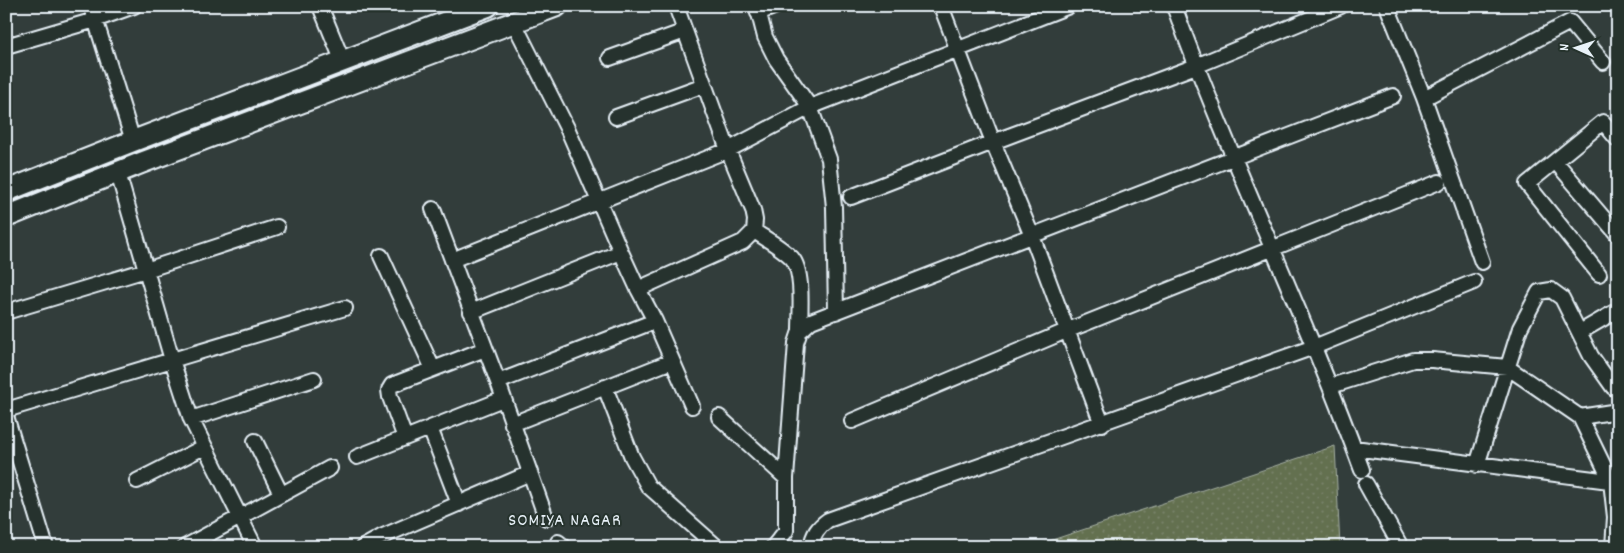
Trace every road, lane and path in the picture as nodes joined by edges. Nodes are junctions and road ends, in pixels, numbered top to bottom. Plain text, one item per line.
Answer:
1 (91, 6) edge
2 (134, 6) edge
3 (320, 6) edge
4 (488, 6) edge
5 (557, 6) edge
6 (676, 6) edge
7 (776, 6) edge
8 (941, 6) edge
9 (1069, 6) edge
10 (1174, 6) edge
11 (1341, 6) edge
12 (1387, 6) edge
13 (758, 9) edge
14 (95, 20) junction
15 (514, 23) junction
16 (685, 31) junction
17 (6, 46) edge
18 (958, 50) junction
19 (610, 58) dead end
20 (343, 62) junction
21 (1604, 62) dead end
22 (1196, 66) junction
23 (704, 85) junction
24 (1393, 96) dead end
25 (1424, 98) junction
26 (810, 107) junction
27 (616, 118) dead end
28 (133, 140) junction
29 (1618, 140) edge
30 (993, 142) junction
31 (728, 150) junction
32 (1234, 158) junction
33 (1555, 161) junction
34 (118, 173) junction
35 (1439, 182) dead end
36 (6, 191) edge
37 (852, 197) dead end
38 (600, 202) junction
39 (433, 209) dead end
40 (6, 218) edge
41 (277, 227) dead end
42 (754, 230) junction
43 (1618, 235) edge
44 (1032, 236) junction
45 (1272, 248) junction
46 (621, 252) junction
47 (381, 256) dead end
48 (452, 260) junction
49 (1482, 262) dead end
50 (146, 270) junction
51 (1599, 274) dead end
52 (1474, 282) dead end
53 (638, 289) junction
54 (345, 308) dead end
55 (1618, 310) edge
56 (6, 312) edge
57 (471, 312) junction
58 (836, 312) junction
59 (655, 322) junction
60 (800, 331) junction
61 (1066, 331) junction
62 (1580, 332) junction
63 (1314, 346) junction
64 (485, 348) junction
65 (172, 360) junction
66 (672, 361) junction
67 (1507, 367) junction
68 (433, 369) junction
69 (314, 379) dead end
70 (498, 382) junction
71 (1331, 386) junction
72 (605, 387) junction
73 (1618, 390) edge
74 (504, 398) junction
75 (692, 406) dead end
76 (6, 410) edge
77 (1618, 411) edge
78 (6, 416) edge
79 (719, 417) dead end
80 (1580, 417) junction
81 (191, 419) junction
82 (852, 421) dead end
83 (512, 424) junction
84 (1102, 424) junction
85 (430, 428) junction
86 (405, 438) junction
87 (255, 441) dead end
88 (204, 447) junction
89 (1354, 448) junction
90 (357, 457) dead end
91 (1477, 465) junction
92 (330, 468) dead end
93 (530, 473) junction
94 (786, 478) junction
95 (137, 481) dead end
96 (1614, 482) edge
97 (281, 494) junction
98 (459, 504) junction
99 (239, 517) junction
100 (546, 518) dead end
101 (46, 547) edge
102 (185, 547) edge
103 (254, 547) edge
104 (363, 547) edge
105 (717, 547) edge
106 (773, 547) edge
107 (811, 547) edge
108 (1401, 547) edge
109 (1613, 547) edge

1 - 14 street
2 - 14 street
3 - 20 street
4 - 20 main road
5 - 15 main road
6 - 16 street
7 - 13 street
8 - 18 street
9 - 18 street
10 - 22 street
11 - 22 street
12 - 25 street
13 - 26 street
14 - 17 street
14 - 28 street
15 - 34 main road
15 - 38 street
16 - 19 street
16 - 23 street
18 - 26 street
18 - 30 street
20 - 28 main road
21 - 25 street
22 - 30 street
22 - 32 street
23 - 27 street
23 - 31 street
24 - 32 street
25 - 49 street
26 - 31 street
26 - 58 street
28 - 36 main road
29 - 33 street
30 - 37 street
30 - 44 street
31 - 38 street
31 - 42 street
32 - 44 street
32 - 45 street
33 - 43 street
33 - 51 street
34 - 40 main road
34 - 50 street
35 - 45 street
38 - 46 street
38 - 48 street
39 - 48 street
41 - 50 street
42 - 53 street
42 - 60 street
44 - 58 street
44 - 61 street
45 - 61 street
45 - 63 street
46 - 53 street
46 - 57 street
47 - 68 street
48 - 57 street
50 - 56 street
50 - 65 street
52 - 63 street
53 - 59 street
54 - 65 street
55 - 62 street
57 - 64 street
58 - 60 street
59 - 66 street
59 - 70 street
60 - 94 street
61 - 82 street
61 - 84 street
62 - 67 street
62 - 73 street
63 - 71 street
63 - 84 street
64 - 68 street
64 - 70 street
65 - 76 street
65 - 81 street
66 - 72 street
66 - 75 street
67 - 71 street
67 - 80 street
67 - 91 street
68 - 86 street
69 - 81 street
70 - 74 street
71 - 89 street
72 - 83 street
72 - 105 street
74 - 83 street
74 - 85 street
77 - 80 street
78 - 101 street
79 - 94 street
80 - 96 street
81 - 88 street
83 - 93 street
84 - 107 street
85 - 86 street
85 - 98 street
86 - 90 street
87 - 97 street
88 - 95 street
88 - 99 street
89 - 91 street
89 - 108 street
91 - 96 street
92 - 97 street
93 - 98 street
93 - 100 street
94 - 106 street
96 - 109 street
97 - 99 street
98 - 104 street
99 - 102 street
99 - 103 street

